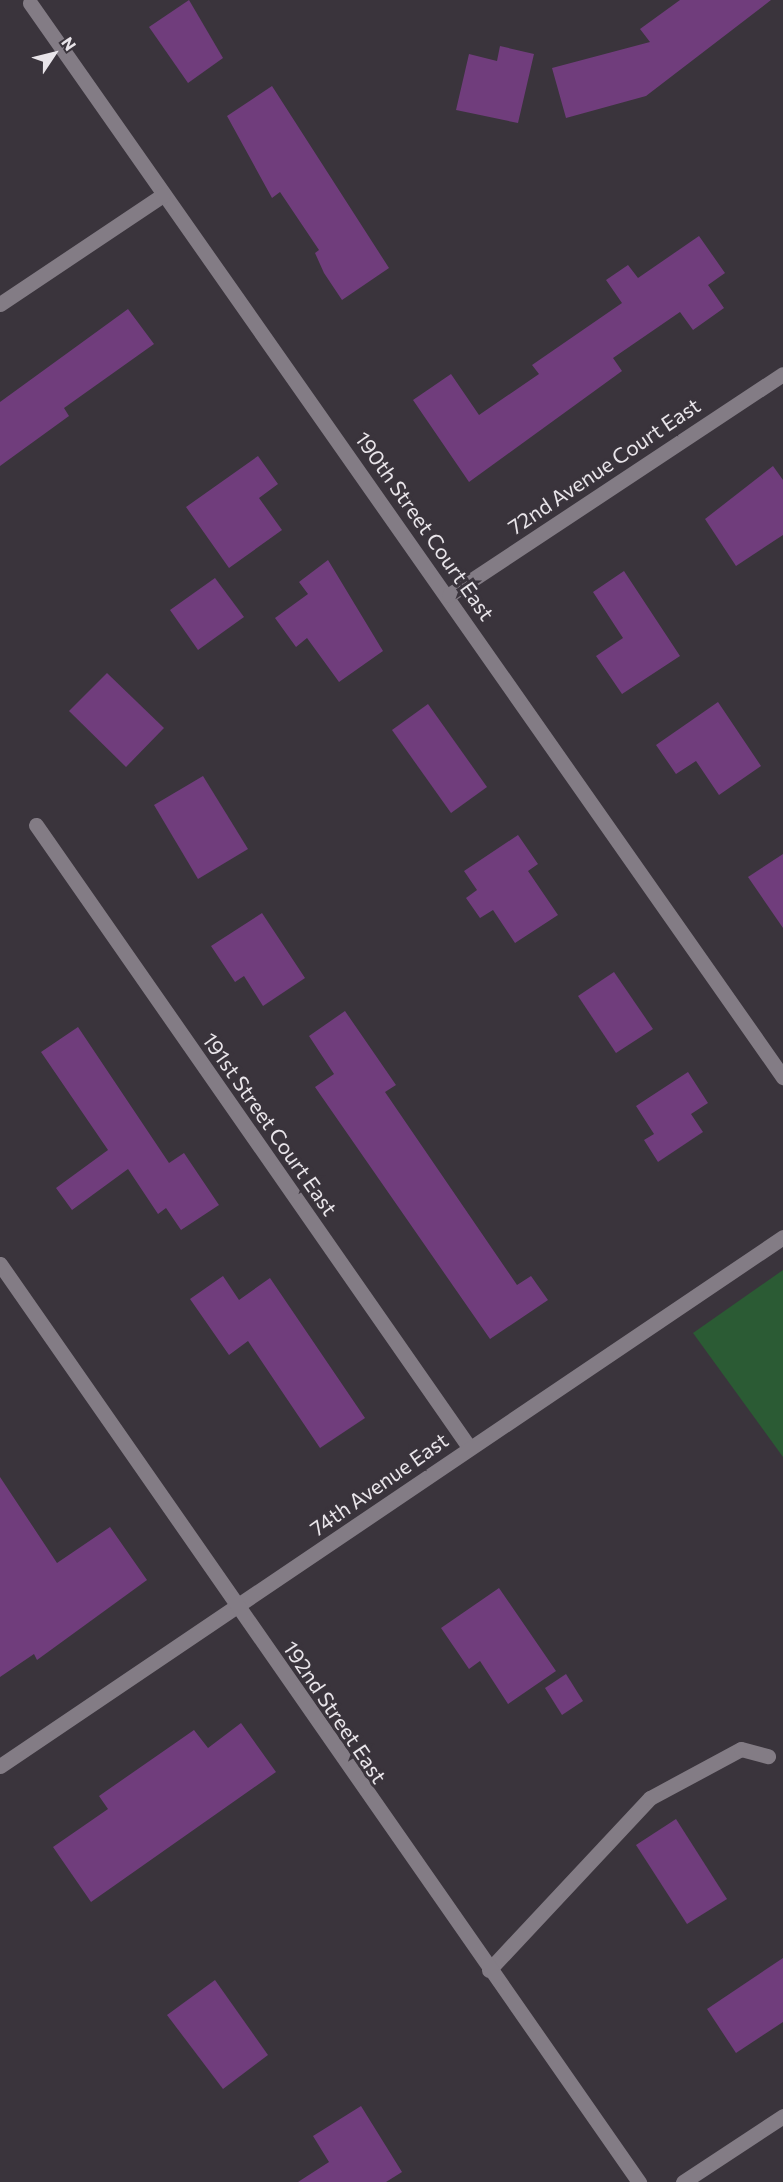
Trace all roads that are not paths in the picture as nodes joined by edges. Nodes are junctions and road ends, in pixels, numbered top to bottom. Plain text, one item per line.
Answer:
1 (30, 3) dead end
2 (163, 195) junction
3 (0, 304) edge
4 (783, 375) edge
5 (449, 595) junction
6 (36, 825) dead end
7 (783, 1077) edge
8 (783, 1237) edge
9 (0, 1264) edge
10 (469, 1447) junction
11 (239, 1609) junction
12 (768, 1756) dead end
13 (0, 1766) edge
14 (489, 1970) junction
15 (783, 2116) edge
16 (639, 2182) edge
17 (683, 2182) edge

1 - 2 street, 190th Street Court East
2 - 3 street
2 - 5 street, 190th Street Court East
4 - 5 street, 72nd Avenue Court East
5 - 7 street, 190th Street Court East
6 - 10 street, 191st Street Court East
8 - 10 street, 74th Avenue East
9 - 11 street, 192nd Street East
10 - 11 street, 74th Avenue East
11 - 13 street, 74th Avenue East
11 - 14 street, 192nd Street East
12 - 14 street
14 - 16 street, 192nd Street East
15 - 17 street

